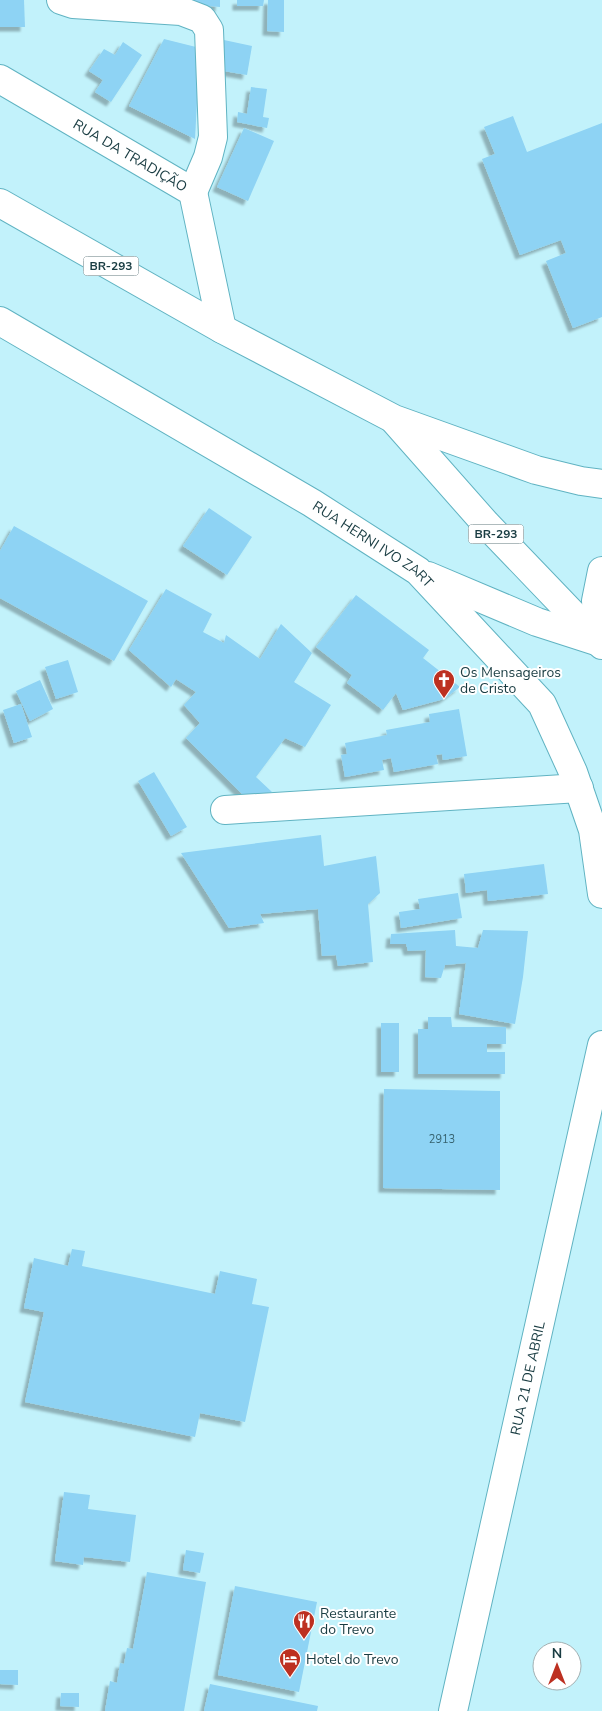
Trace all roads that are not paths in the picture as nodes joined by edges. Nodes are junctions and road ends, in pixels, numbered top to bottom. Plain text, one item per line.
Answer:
1 (61, 0) edge
2 (0, 79) edge
3 (193, 192) junction
4 (0, 203) edge
5 (0, 321) edge
6 (222, 329) junction
7 (394, 420) junction
8 (602, 484) edge
9 (418, 571) junction
10 (602, 571) edge
11 (601, 648) edge
12 (579, 788) junction
13 (224, 810) dead end
14 (602, 894) edge
15 (602, 1045) edge
16 (453, 1711) edge

1 - 3 main road
2 - 3 main road, RUA DA TRADIÇÃO
3 - 6 main road, RUA DA TRADIÇÃO
4 - 6 main road, BR-293
5 - 9 main road, RUA HERNI IVO ZART
6 - 7 main road, BR-293
7 - 8 main road, BR-293
7 - 11 main road, BR-293
9 - 11 main road
9 - 12 main road, RUA HERNI IVO ZART
10 - 11 main road
12 - 13 main road
12 - 14 main road, RUA HERNI IVO ZART
15 - 16 main road, RUA 21 DE ABRIL

